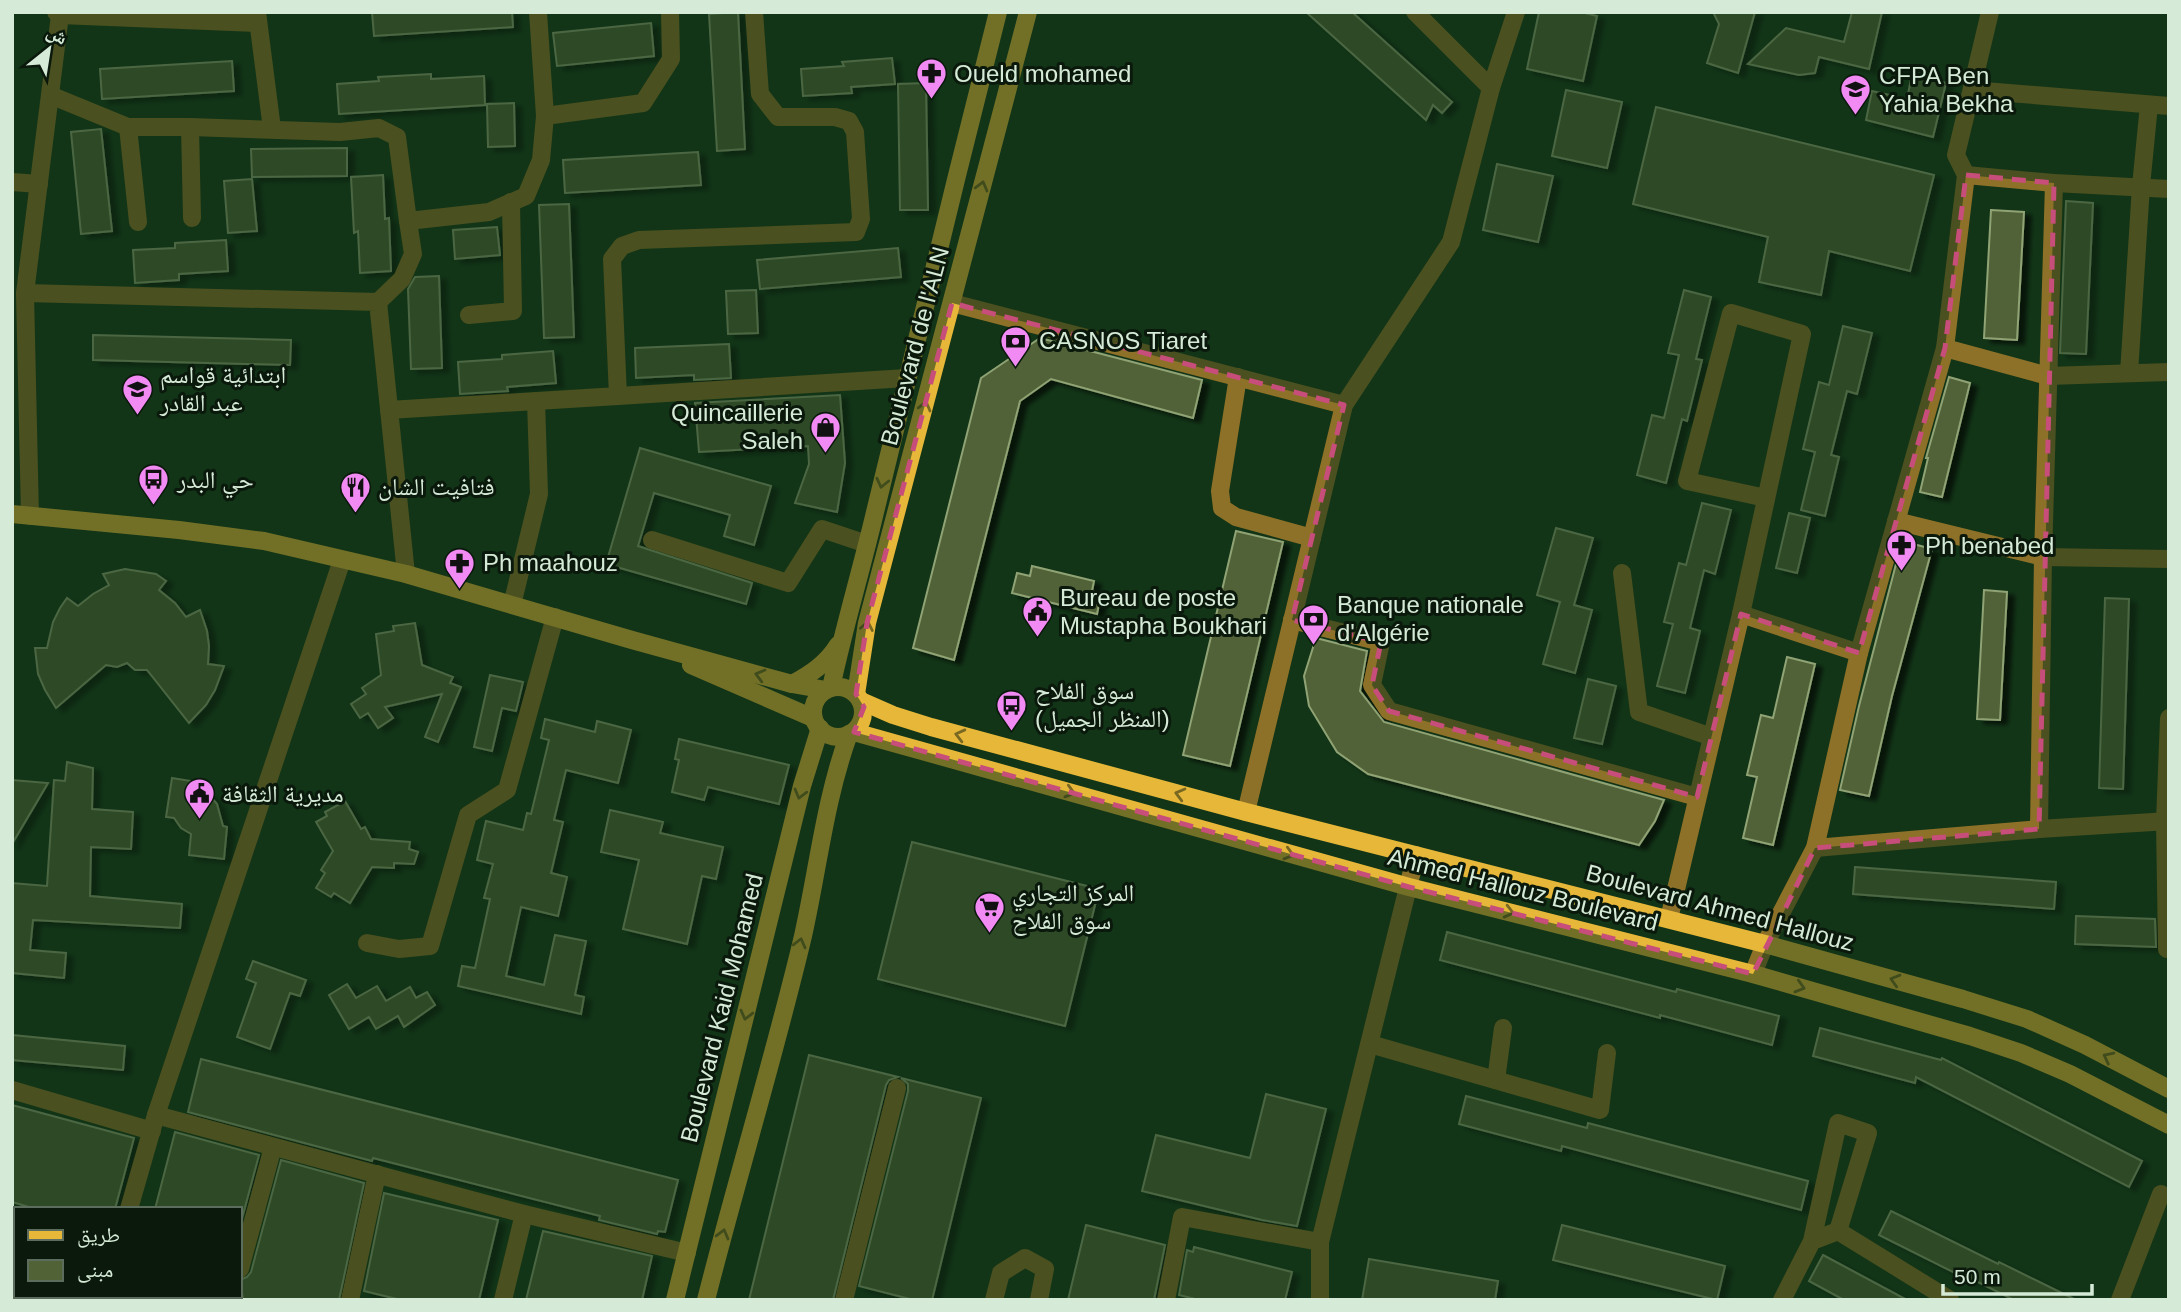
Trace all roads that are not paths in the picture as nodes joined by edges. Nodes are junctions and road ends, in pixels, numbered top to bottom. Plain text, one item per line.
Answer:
1 (538, 12) edge
2 (670, 12) edge
3 (754, 12) edge
4 (998, 12) edge
5 (1028, 12) edge
6 (1415, 12) edge
7 (1516, 12) edge
8 (1990, 12) edge
9 (58, 13) edge
10 (257, 18) edge
11 (1491, 88) junction
12 (1972, 90) junction
13 (50, 95) junction
14 (2149, 105) junction
15 (2169, 106) edge
16 (545, 116) junction
17 (128, 127) junction
18 (190, 127) junction
19 (272, 129) junction
20 (1966, 175) junction
21 (12, 182) edge
22 (2054, 183) junction
23 (39, 184) junction
24 (2141, 186) junction
25 (2169, 189) edge
26 (511, 202) junction
27 (192, 218) dead end
28 (408, 221) junction
29 (138, 222) dead end
30 (25, 293) junction
31 (378, 302) junction
32 (952, 303) junction
33 (469, 315) dead end
34 (1945, 348) junction
35 (2169, 372) edge
36 (2129, 373) junction
37 (2048, 376) junction
38 (1238, 377) junction
39 (907, 378) junction
40 (618, 396) junction
41 (536, 401) junction
42 (1344, 405) junction
43 (389, 410) junction
44 (1766, 498) junction
45 (21, 515) edge
46 (1896, 522) junction
47 (1312, 538) junction
48 (652, 540) dead end
49 (867, 544) junction
50 (2043, 557) junction
51 (2169, 559) edge
52 (341, 560) junction
53 (1622, 573) dead end
54 (406, 574) junction
55 (512, 605) junction
56 (1741, 614) junction
57 (555, 617) junction
58 (1292, 620) junction
59 (842, 639) junction
60 (632, 640) junction
61 (1859, 653) junction
62 (792, 684) junction
63 (829, 689) junction
64 (859, 697) junction
65 (2169, 718) edge
66 (816, 723) junction
67 (851, 733) junction
68 (1712, 737) junction
69 (1697, 797) junction
70 (1246, 812) junction
71 (2167, 821) edge
72 (2039, 829) junction
73 (1815, 848) junction
74 (1416, 855) junction
75 (1409, 887) junction
76 (1668, 919) junction
77 (367, 943) dead end
78 (1765, 944) junction
79 (2169, 949) edge
80 (1752, 974) junction
81 (1503, 1028) dead end
82 (1370, 1044) junction
83 (1608, 1053) dead end
84 (1496, 1080) junction
85 (897, 1088) dead end
86 (2169, 1088) edge
87 (12, 1090) edge
88 (154, 1123) junction
89 (2169, 1125) edge
90 (273, 1147) junction
91 (377, 1174) junction
92 (2161, 1194) dead end
93 (131, 1207) edge
94 (524, 1214) junction
95 (1838, 1231) junction
96 (1812, 1241) junction
97 (1321, 1242) junction
98 (687, 1252) junction
99 (242, 1262) edge
100 (355, 1299) edge
101 (503, 1300) edge
102 (674, 1300) edge
103 (706, 1300) edge
104 (844, 1300) edge
105 (994, 1300) edge
106 (1039, 1300) edge
107 (1166, 1300) edge
108 (1320, 1300) edge
109 (1782, 1300) edge
110 (1950, 1300) edge
111 (2120, 1300) edge

1 - 16 street
2 - 16 street
3 - 40 street
4 - 39 main road, Boulevard de l'ALN
32 -> 5 main road, Boulevard de l'ALN
6 - 11 street
7 - 11 street
8 - 12 street
9 - 10 street
9 - 13 street
10 - 19 street
11 - 42 street
12 - 14 street
12 - 20 street
13 - 17 street
13 - 23 street
14 - 15 street
14 - 24 street
16 - 26 street
17 - 18 street
17 - 29 street
18 - 19 street
18 - 27 street
19 - 28 street
20 - 22 street
20 - 34 street
21 - 23 street
22 - 24 street
22 - 37 street
23 - 30 street
24 - 25 street
24 - 36 street
26 - 28 street
26 - 33 street
28 - 31 street
30 - 31 street
30 - 45 street
31 - 43 street
32 - 38 street
64 -> 32 main road, Boulevard de l'ALN
34 - 37 street
34 - 46 street
35 - 36 street
36 - 37 street
37 - 50 street
38 - 42 street
38 - 47 street
39 - 40 street
39 -> 49 main road, Boulevard de l'ALN
40 - 41 street
41 - 43 street
41 - 55 street
42 - 47 street
43 - 54 street
44 - 44 street
44 - 56 street
45 - 52 main road
46 - 50 street
46 - 61 street
47 - 58 street
48 - 49 street
49 - 59 main road, Boulevard de l'ALN
50 - 51 street
50 - 72 street
52 - 54 main road
52 - 88 street
53 - 68 street
54 - 55 main road
55 - 57 main road
56 - 61 street
56 - 68 street
57 - 60 main road
57 - 77 street
58 - 69 street
58 - 70 street
59 - 62 main road
59 - 63 main road, Boulevard de l'ALN
62 -> 60 main road
60 - 66 main road
61 - 73 street
62 - 63 main road
63 - 64 main road
63 - 66 main road
64 - 67 main road
70 -> 64 main road
65 - 71 street
66 - 67 main road
66 -> 98 main road, Boulevard Kaid Mohamed
67 -> 75 main road, Ahmed Hallouz Boulevard
103 -> 67 main road
68 - 69 street
69 - 76 street
70 - 74 main road, Boulevard Ahmed Hallouz
71 - 72 street
71 - 79 street
72 - 73 street
73 - 78 street
74 - 75 street
74 - 76 main road, Boulevard Ahmed Hallouz
75 -> 80 main road, Ahmed Hallouz Boulevard
75 - 82 street
76 - 78 main road, Boulevard Ahmed Hallouz
78 - 80 street
86 -> 78 main road, Boulevard Ahmed Hallouz
80 -> 89 main road, Ahmed Hallouz Boulevard
81 - 84 street
82 - 84 street
82 - 97 street
83 - 84 street
85 - 104 street
87 - 88 street
88 - 90 street
88 - 93 street
90 - 91 street
90 - 99 street
91 - 94 street
91 - 100 street
92 - 111 street
94 - 98 street
94 - 101 street
95 - 96 street
95 - 96 street
95 - 110 street
96 - 109 street
97 - 107 street
97 - 108 street
98 - 102 main road, Boulevard Kaid Mohamed
105 - 106 street

